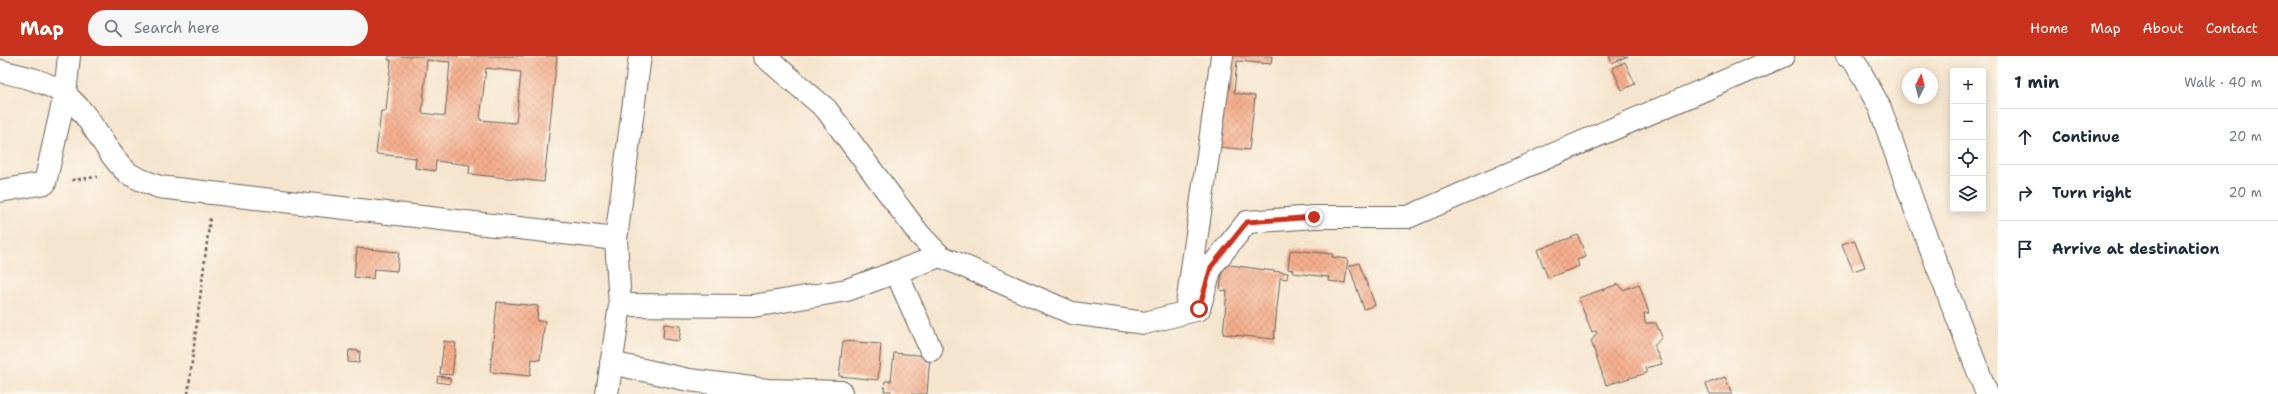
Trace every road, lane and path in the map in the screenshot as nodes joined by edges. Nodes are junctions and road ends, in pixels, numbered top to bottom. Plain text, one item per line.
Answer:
1 (69, 56) edge
2 (640, 56) edge
3 (764, 56) edge
4 (1222, 56) edge
5 (1783, 56) edge
6 (1847, 56) edge
7 (0, 71) edge
8 (65, 94) junction
9 (129, 174) junction
10 (45, 183) junction
11 (0, 191) edge
12 (214, 191) junction
13 (616, 239) junction
14 (940, 256) junction
15 (896, 272) junction
16 (620, 305) junction
17 (1186, 312) junction
18 (931, 350) dead end
19 (611, 363) junction
20 (841, 392) dead end
21 (188, 394) edge
22 (607, 394) edge
23 (1987, 394) edge

1 - 8 street
2 - 13 street
3 - 14 street
4 - 17 street
5 - 17 street
6 - 23 street
7 - 8 street
8 - 9 street
8 - 10 street
9 - 10 path
9 - 12 street
10 - 11 street
12 - 13 street
12 - 21 path
13 - 16 street
14 - 15 street
14 - 17 street
15 - 16 street
15 - 18 street
16 - 19 street
19 - 20 street
19 - 22 street

